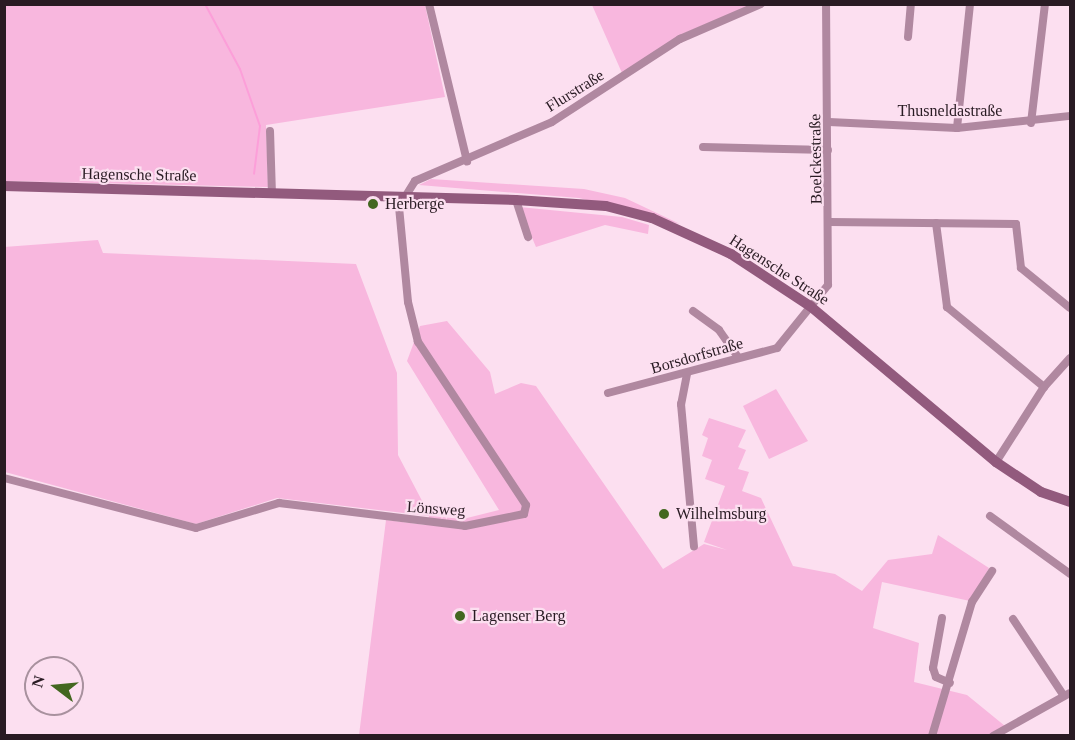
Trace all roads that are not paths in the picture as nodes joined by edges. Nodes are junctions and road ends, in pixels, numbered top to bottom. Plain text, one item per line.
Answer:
1 (429, 4) edge
2 (761, 4) edge
3 (826, 4) edge
4 (911, 4) edge
5 (970, 4) edge
6 (1045, 4) edge
7 (908, 37) dead end
8 (1071, 116) edge
9 (829, 122) junction
10 (1031, 123) junction
11 (957, 128) junction
12 (270, 131) dead end
13 (703, 147) dead end
14 (828, 150) junction
15 (467, 161) junction
16 (4, 186) edge
17 (272, 193) junction
18 (401, 196) junction
19 (516, 200) junction
20 (830, 222) junction
21 (936, 223) junction
22 (528, 237) dead end
23 (810, 306) junction
24 (1071, 308) edge
25 (693, 311) dead end
26 (738, 357) junction
27 (1071, 358) edge
28 (687, 375) junction
29 (1044, 387) junction
30 (608, 393) dead end
31 (996, 462) junction
32 (4, 478) edge
33 (1071, 502) edge
34 (990, 516) dead end
35 (694, 546) dead end
36 (992, 571) dead end
37 (1071, 574) edge
38 (942, 618) dead end
39 (1013, 619) dead end
40 (950, 683) junction
41 (1067, 694) edge
42 (932, 735) edge
43 (993, 735) edge

1 - 15 street
2 - 15 street, Flurstraße
3 - 9 street, Boelckestraße
4 - 7 street
5 - 11 street
6 - 10 street
8 - 10 street, Thusneldastraße
9 - 11 street, Thusneldastraße
9 - 14 street, Boelckestraße
10 - 11 street, Thusneldastraße
12 - 17 street
13 - 14 street
14 - 20 street, Boelckestraße
15 - 18 street, Flurstraße
16 - 17 street, Hagensche Straße
17 - 18 street, Hagensche Straße
18 - 19 street, Hagensche Straße
18 - 32 street, Lönsweg
19 - 22 street
19 - 23 street, Hagensche Straße
20 - 21 street
20 - 23 street, Boelckestraße
21 - 24 street
21 - 29 street
23 - 26 street, Borsdorfstraße
23 - 31 street, Hagensche Straße
25 - 26 street
26 - 28 street, Borsdorfstraße
27 - 29 street
28 - 30 street, Borsdorfstraße
28 - 35 street
29 - 31 street
31 - 33 street, Hagensche Straße
34 - 37 street
36 - 40 street
38 - 40 street
39 - 41 street
40 - 42 street
41 - 43 street

